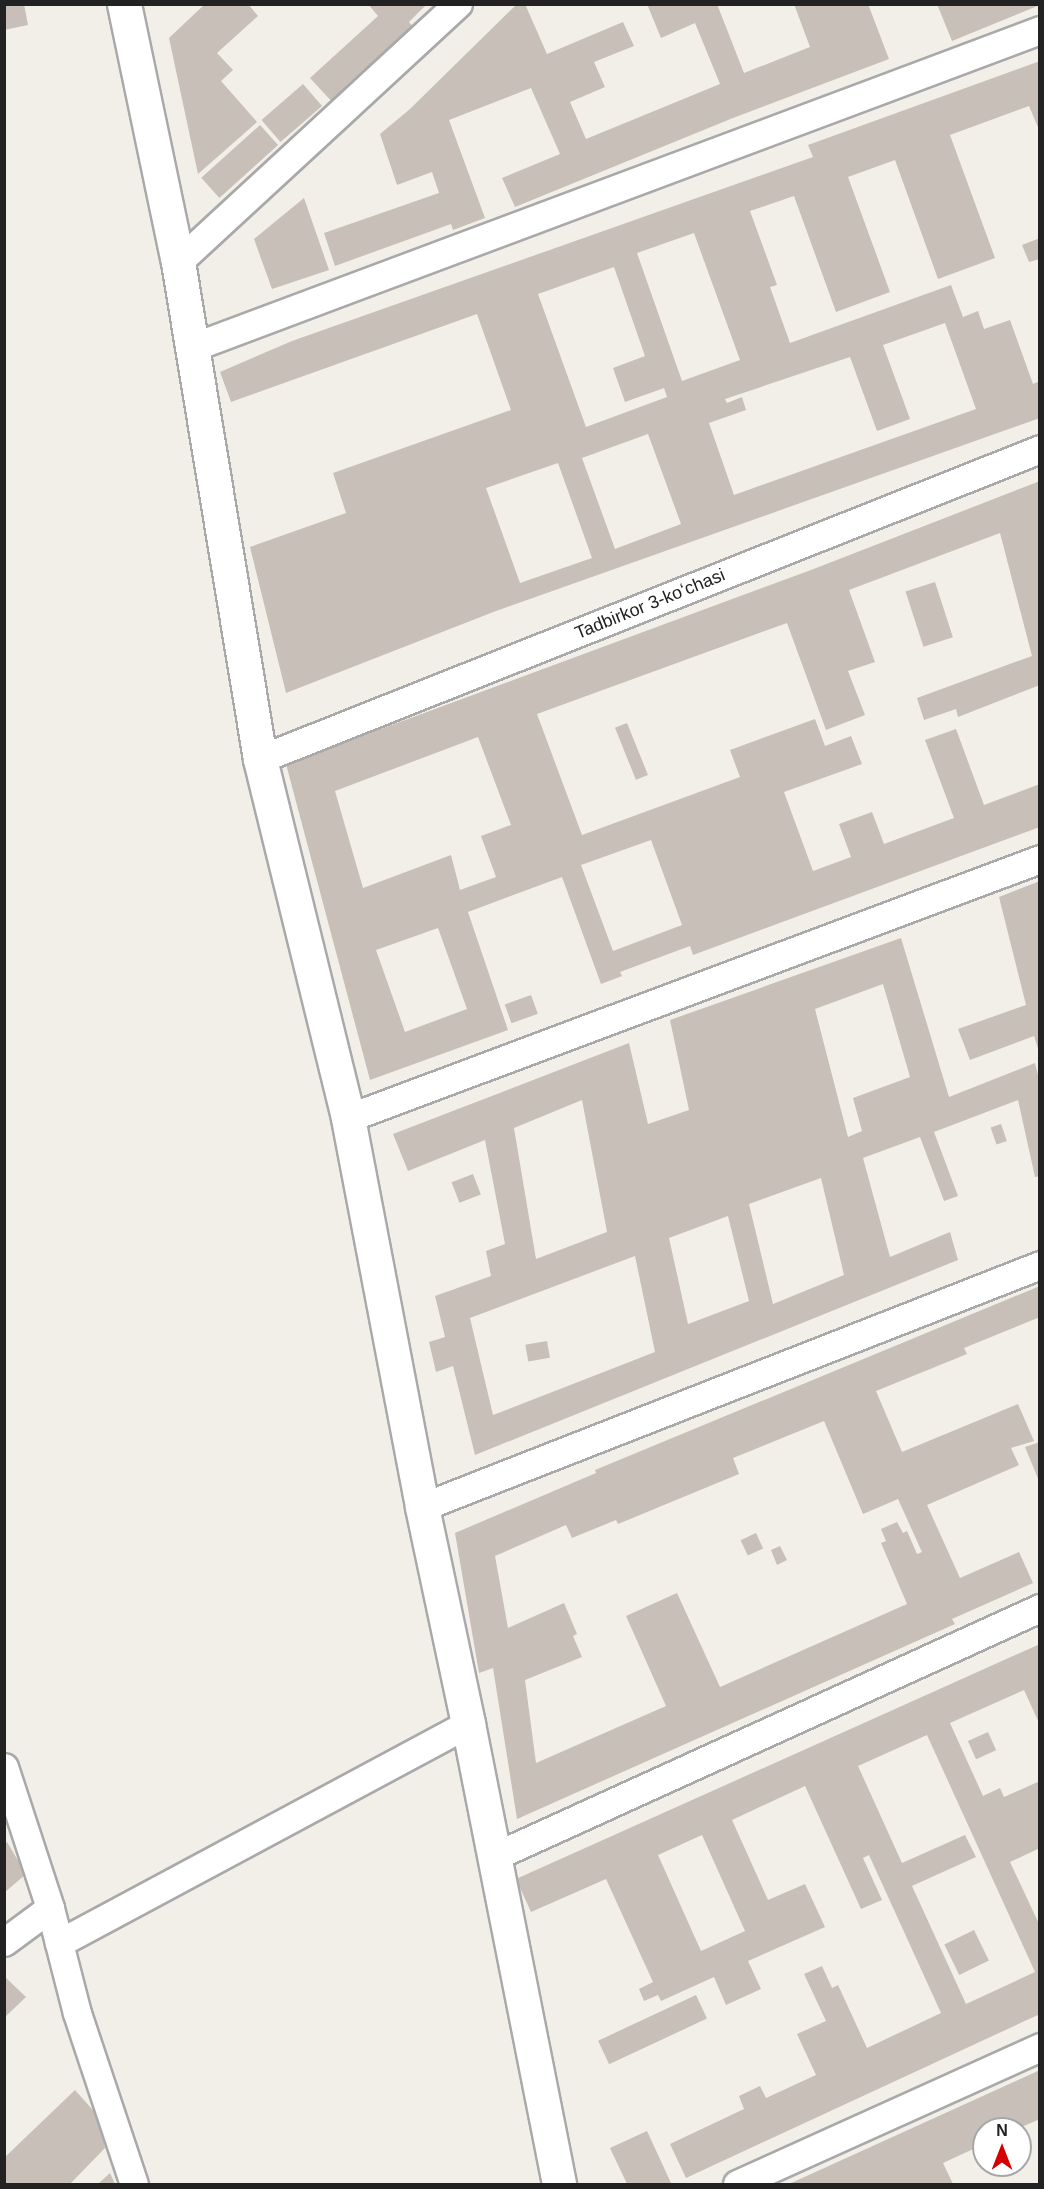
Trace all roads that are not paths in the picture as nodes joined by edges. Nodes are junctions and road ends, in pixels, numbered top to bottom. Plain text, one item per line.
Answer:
1 (124, 4) edge
2 (458, 4) edge
3 (1040, 30) edge
4 (178, 262) junction
5 (193, 347) junction
6 (1040, 448) edge
7 (260, 759) junction
8 (1040, 859) edge
9 (348, 1118) junction
10 (1040, 1265) edge
11 (422, 1507) junction
12 (1040, 1608) edge
13 (468, 1724) junction
14 (4, 1767) edge
15 (493, 1857) junction
16 (50, 1908) junction
17 (4, 1942) edge
18 (59, 1943) junction
19 (1040, 2047) edge
20 (134, 2184) edge
21 (559, 2184) edge
22 (737, 2184) edge

1 - 4 street
2 - 4 street
3 - 5 street
4 - 5 street
5 - 7 street
6 - 7 street, Tadbirkor 3-koʻchasi
7 - 9 street
8 - 9 street
9 - 11 street
10 - 11 street
11 - 13 street
12 - 15 street
13 - 15 street
13 - 18 street
14 - 16 street
15 - 21 street
16 - 17 street
16 - 18 street
18 - 20 street
19 - 22 street

